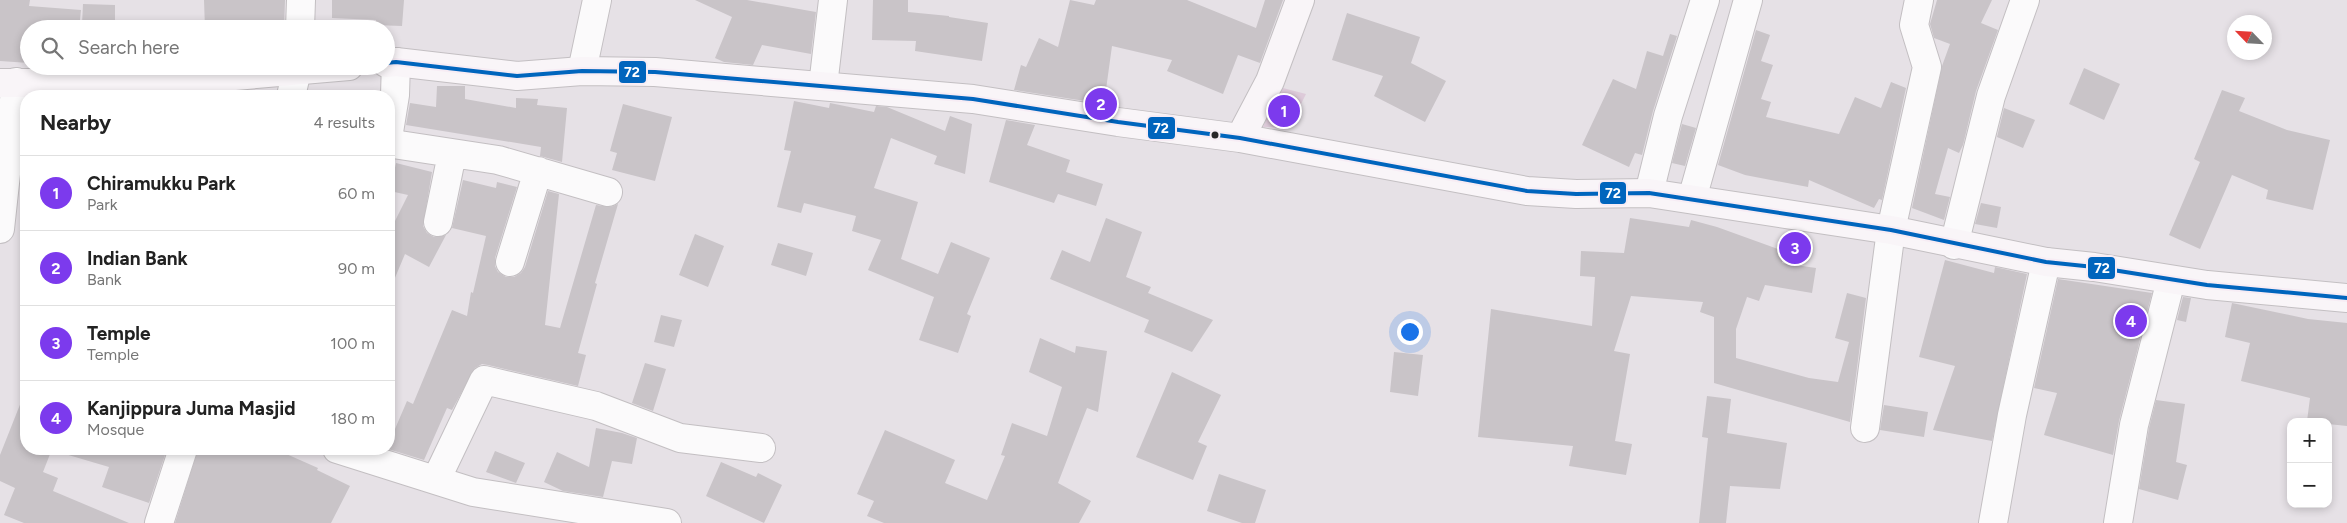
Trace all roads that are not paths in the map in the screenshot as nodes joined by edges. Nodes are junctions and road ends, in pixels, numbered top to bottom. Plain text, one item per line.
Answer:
1 (301, 0) edge
2 (597, 0) edge
3 (833, 0) edge
4 (1300, 0) edge
5 (1705, 0) edge
6 (1748, 0) edge
7 (1919, 0) edge
8 (2025, 0) edge
9 (300, 20) edge
10 (395, 62) edge
11 (582, 71) junction
12 (309, 75) edge
13 (393, 75) edge
14 (296, 78) edge
15 (8, 82) edge
16 (823, 86) junction
17 (394, 90) edge
18 (1240, 138) junction
19 (395, 144) edge
20 (452, 154) junction
21 (538, 171) junction
22 (608, 192) dead end
23 (1649, 193) junction
24 (1692, 200) junction
25 (438, 222) dead end
26 (0, 229) edge
27 (1891, 230) junction
28 (1954, 245) junction
29 (510, 262) dead end
30 (2046, 262) junction
31 (2172, 280) junction
32 (2347, 298) edge
33 (1865, 428) dead end
34 (761, 448) dead end
35 (181, 455) edge
36 (356, 455) edge
37 (436, 480) junction
38 (159, 523) edge
39 (667, 523) edge
40 (1993, 523) edge
41 (2118, 523) edge

1 - 9 street
2 - 11 street
3 - 16 street
4 - 18 main road
5 - 23 street
6 - 24 street
7 - 27 street
8 - 28 street
10 - 11 main road
11 - 16 main road
12 - 14 main road
13 - 17 street
14 - 15 main road
15 - 26 street
16 - 18 main road
18 - 23 main road
19 - 20 street
20 - 21 street
20 - 25 street
21 - 22 street
21 - 29 street
23 - 24 main road
24 - 27 main road
27 - 28 main road
27 - 33 street
28 - 30 main road
30 - 31 main road
30 - 40 street
31 - 32 main road
31 - 41 street
34 - 37 street
35 - 38 street
36 - 37 street
37 - 39 street

